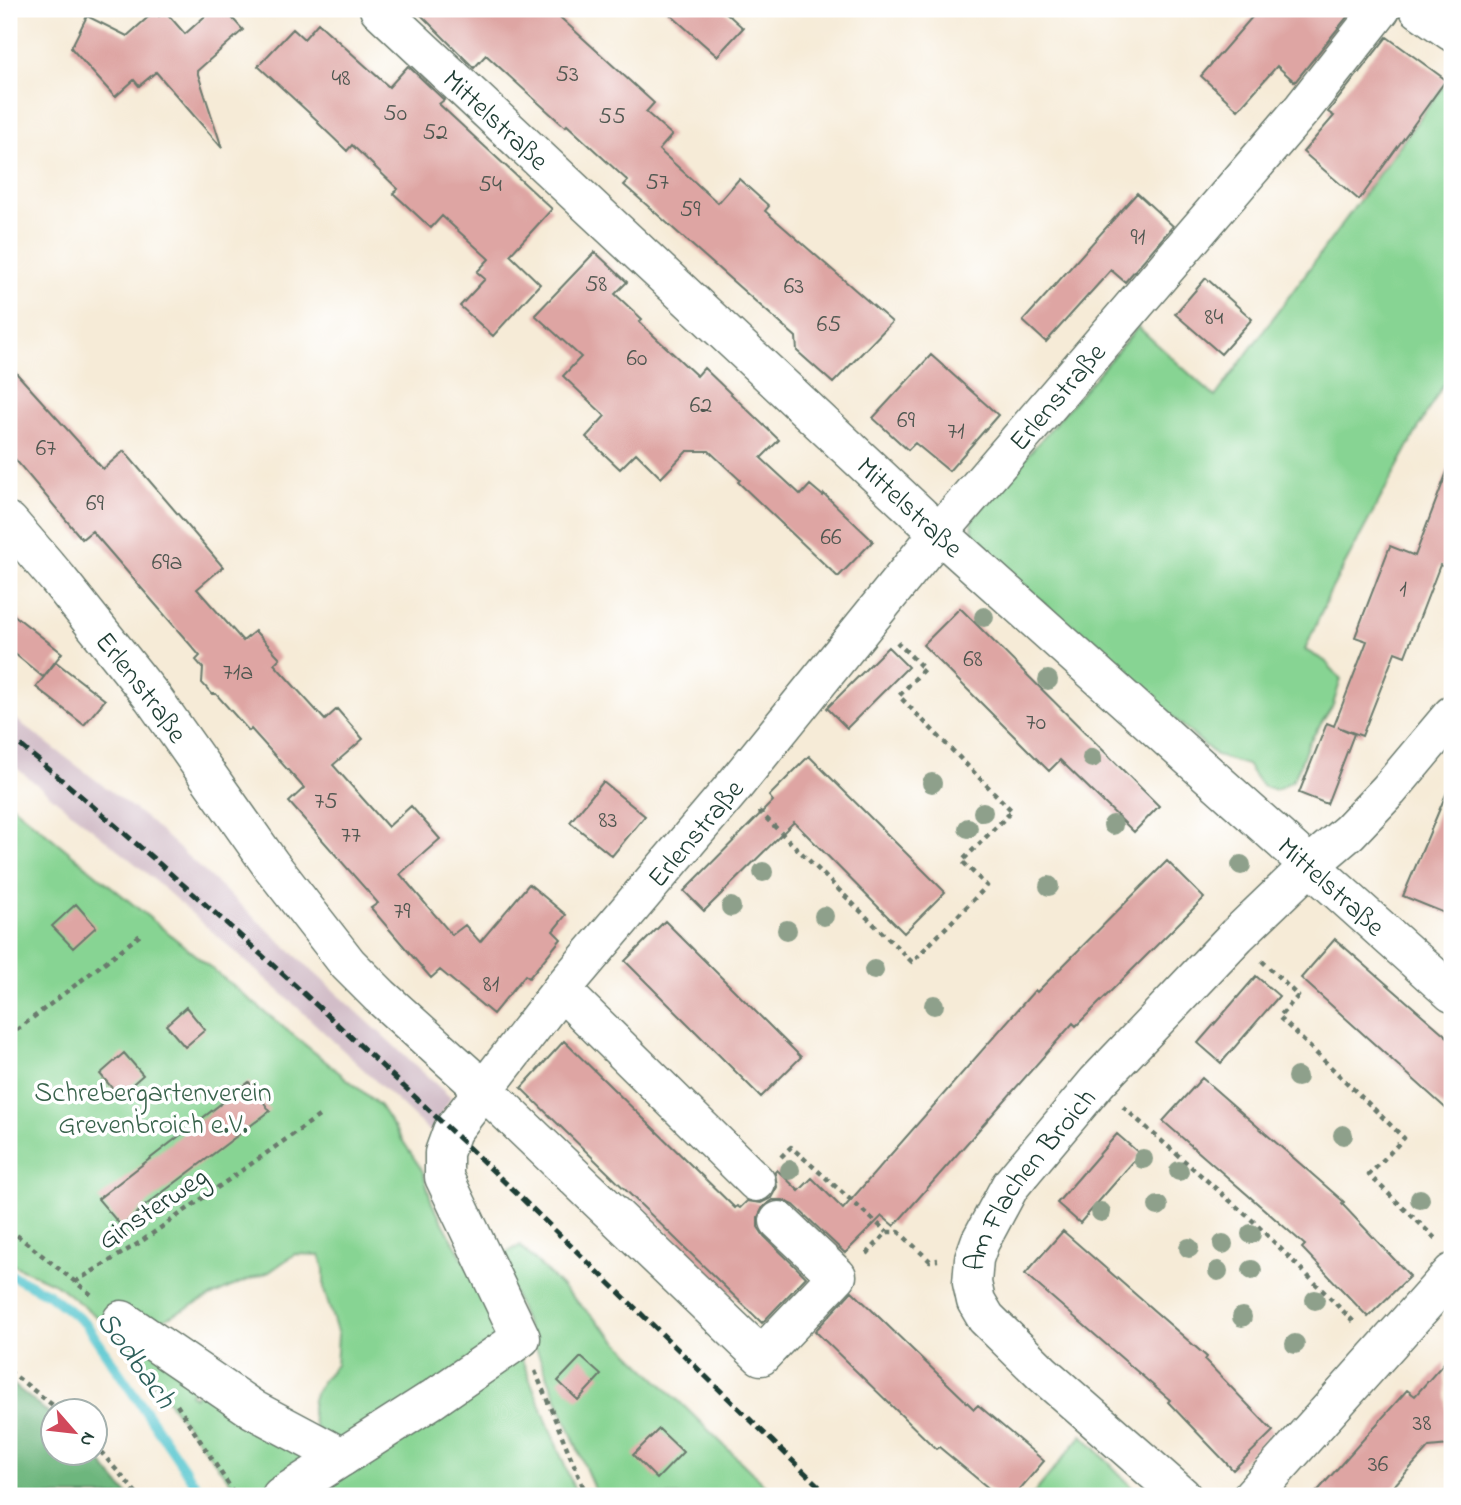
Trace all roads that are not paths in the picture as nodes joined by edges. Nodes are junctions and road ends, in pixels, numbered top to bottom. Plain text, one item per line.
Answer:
1 (379, 9) edge
2 (1381, 9) edge
3 (1419, 9) edge
4 (1452, 32) edge
5 (9, 522) edge
6 (939, 533) junction
7 (1452, 715) edge
8 (1310, 865) junction
9 (1450, 987) edge
10 (561, 990) junction
11 (483, 1089) junction
12 (755, 1182) road end
13 (779, 1220) dead end
14 (1448, 1259) edge
15 (122, 1320) road end
16 (342, 1457) junction
17 (281, 1496) edge
18 (1182, 1496) edge
19 (1252, 1496) edge

1 - 6 street, Mittelstraße
2 - 6 street, Erlenstraße
3 - 4 street
5 - 11 street, Erlenstraße
6 - 8 street, Mittelstraße
6 - 10 street, Erlenstraße
7 - 8 street, Am Flachen Broich
8 - 9 street, Mittelstraße
8 - 18 street, Am Flachen Broich
10 - 11 street, Erlenstraße
10 - 12 street
11 - 13 street
11 - 16 street
14 - 19 street
15 - 16 street
16 - 17 street

